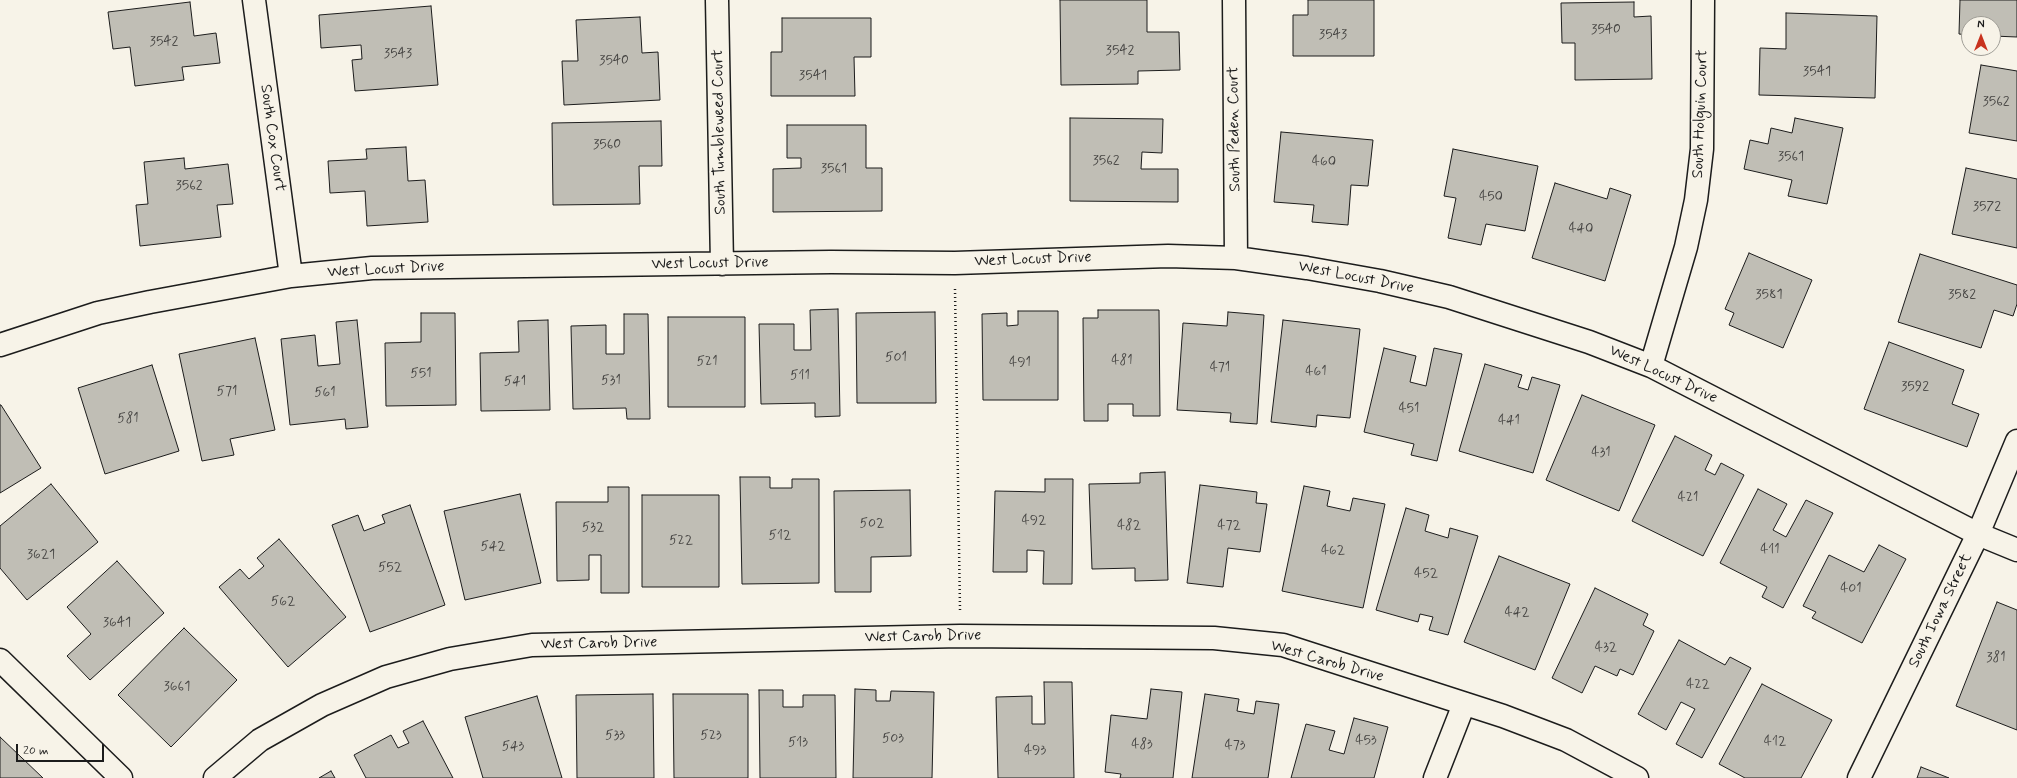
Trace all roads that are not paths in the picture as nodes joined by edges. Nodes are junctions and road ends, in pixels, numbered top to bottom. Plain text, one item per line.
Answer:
1 (254, 0) edge
2 (717, 0) edge
3 (1234, 0) edge
4 (1703, 0) edge
5 (1236, 258) junction
6 (722, 264) junction
7 (291, 276) junction
8 (0, 345) edge
9 (1651, 366) junction
10 (2017, 441) edge
11 (1978, 534) junction
12 (2017, 550) edge
13 (0, 660) edge
14 (1464, 704) junction
15 (121, 778) edge
16 (215, 778) edge
17 (1435, 778) edge
18 (1637, 778) edge
19 (1859, 778) edge

1 - 7 street, South Cox Court
2 - 6 street, South Tumbleweed Court
3 - 5 street, South Peden Court
4 - 9 street, South Holguin Court
5 - 6 street, West Locust Drive
5 - 9 street, West Locust Drive
6 - 7 street, West Locust Drive
7 - 8 street, West Locust Drive
9 - 11 street, West Locust Drive
10 - 11 street, South Iowa Street
11 - 12 street, West Locust Drive
11 - 19 street, South Iowa Street
13 - 15 street
14 - 16 street, West Carob Drive
14 - 17 street
14 - 18 street, West Carob Drive

